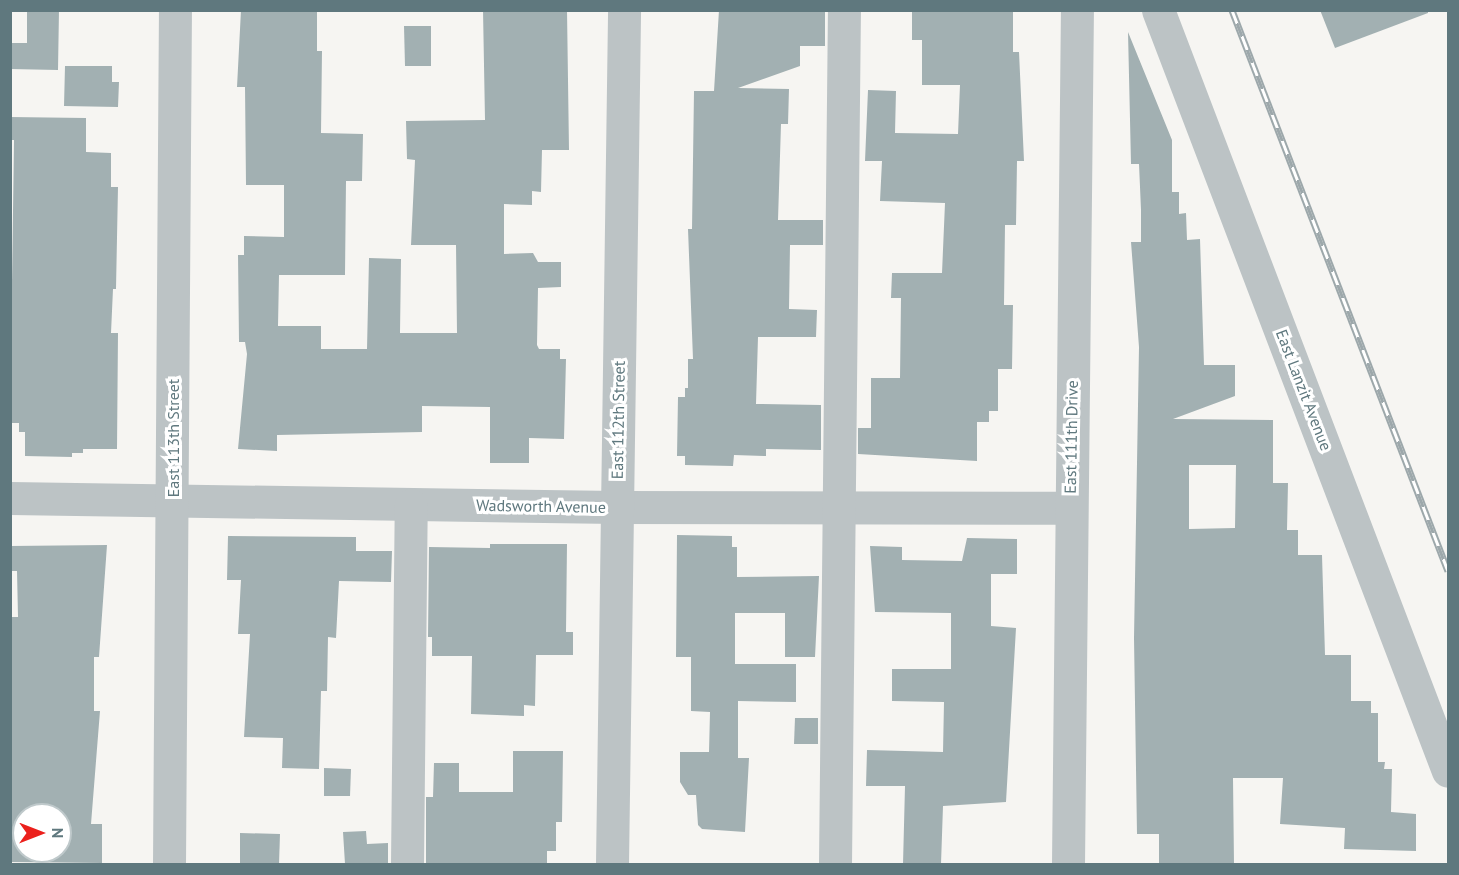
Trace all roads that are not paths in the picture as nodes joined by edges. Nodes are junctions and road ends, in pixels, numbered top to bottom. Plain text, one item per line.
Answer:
1 (175, 10) edge
2 (624, 10) edge
3 (844, 10) edge
4 (1077, 10) edge
5 (1158, 10) edge
6 (10, 498) edge
7 (172, 502) junction
8 (411, 505) junction
9 (617, 507) junction
10 (840, 507) junction
11 (1071, 508) junction
12 (1449, 771) edge
13 (169, 864) edge
14 (407, 864) edge
15 (612, 864) edge
16 (835, 864) edge
17 (1068, 864) edge

1 - 7 street, East 113th Street
2 - 9 street, East 112th Street
3 - 10 street
4 - 11 street, East 111th Drive
5 - 12 street, East Lanzit Avenue
6 - 7 street, Wadsworth Avenue
7 - 8 street, Wadsworth Avenue
7 - 13 street, East 113th Street
8 - 9 street, Wadsworth Avenue
8 - 14 street
9 - 10 street, Wadsworth Avenue
9 - 15 street, East 112th Street
10 - 11 street, Wadsworth Avenue
10 - 16 street
11 - 17 street, East 111th Drive

